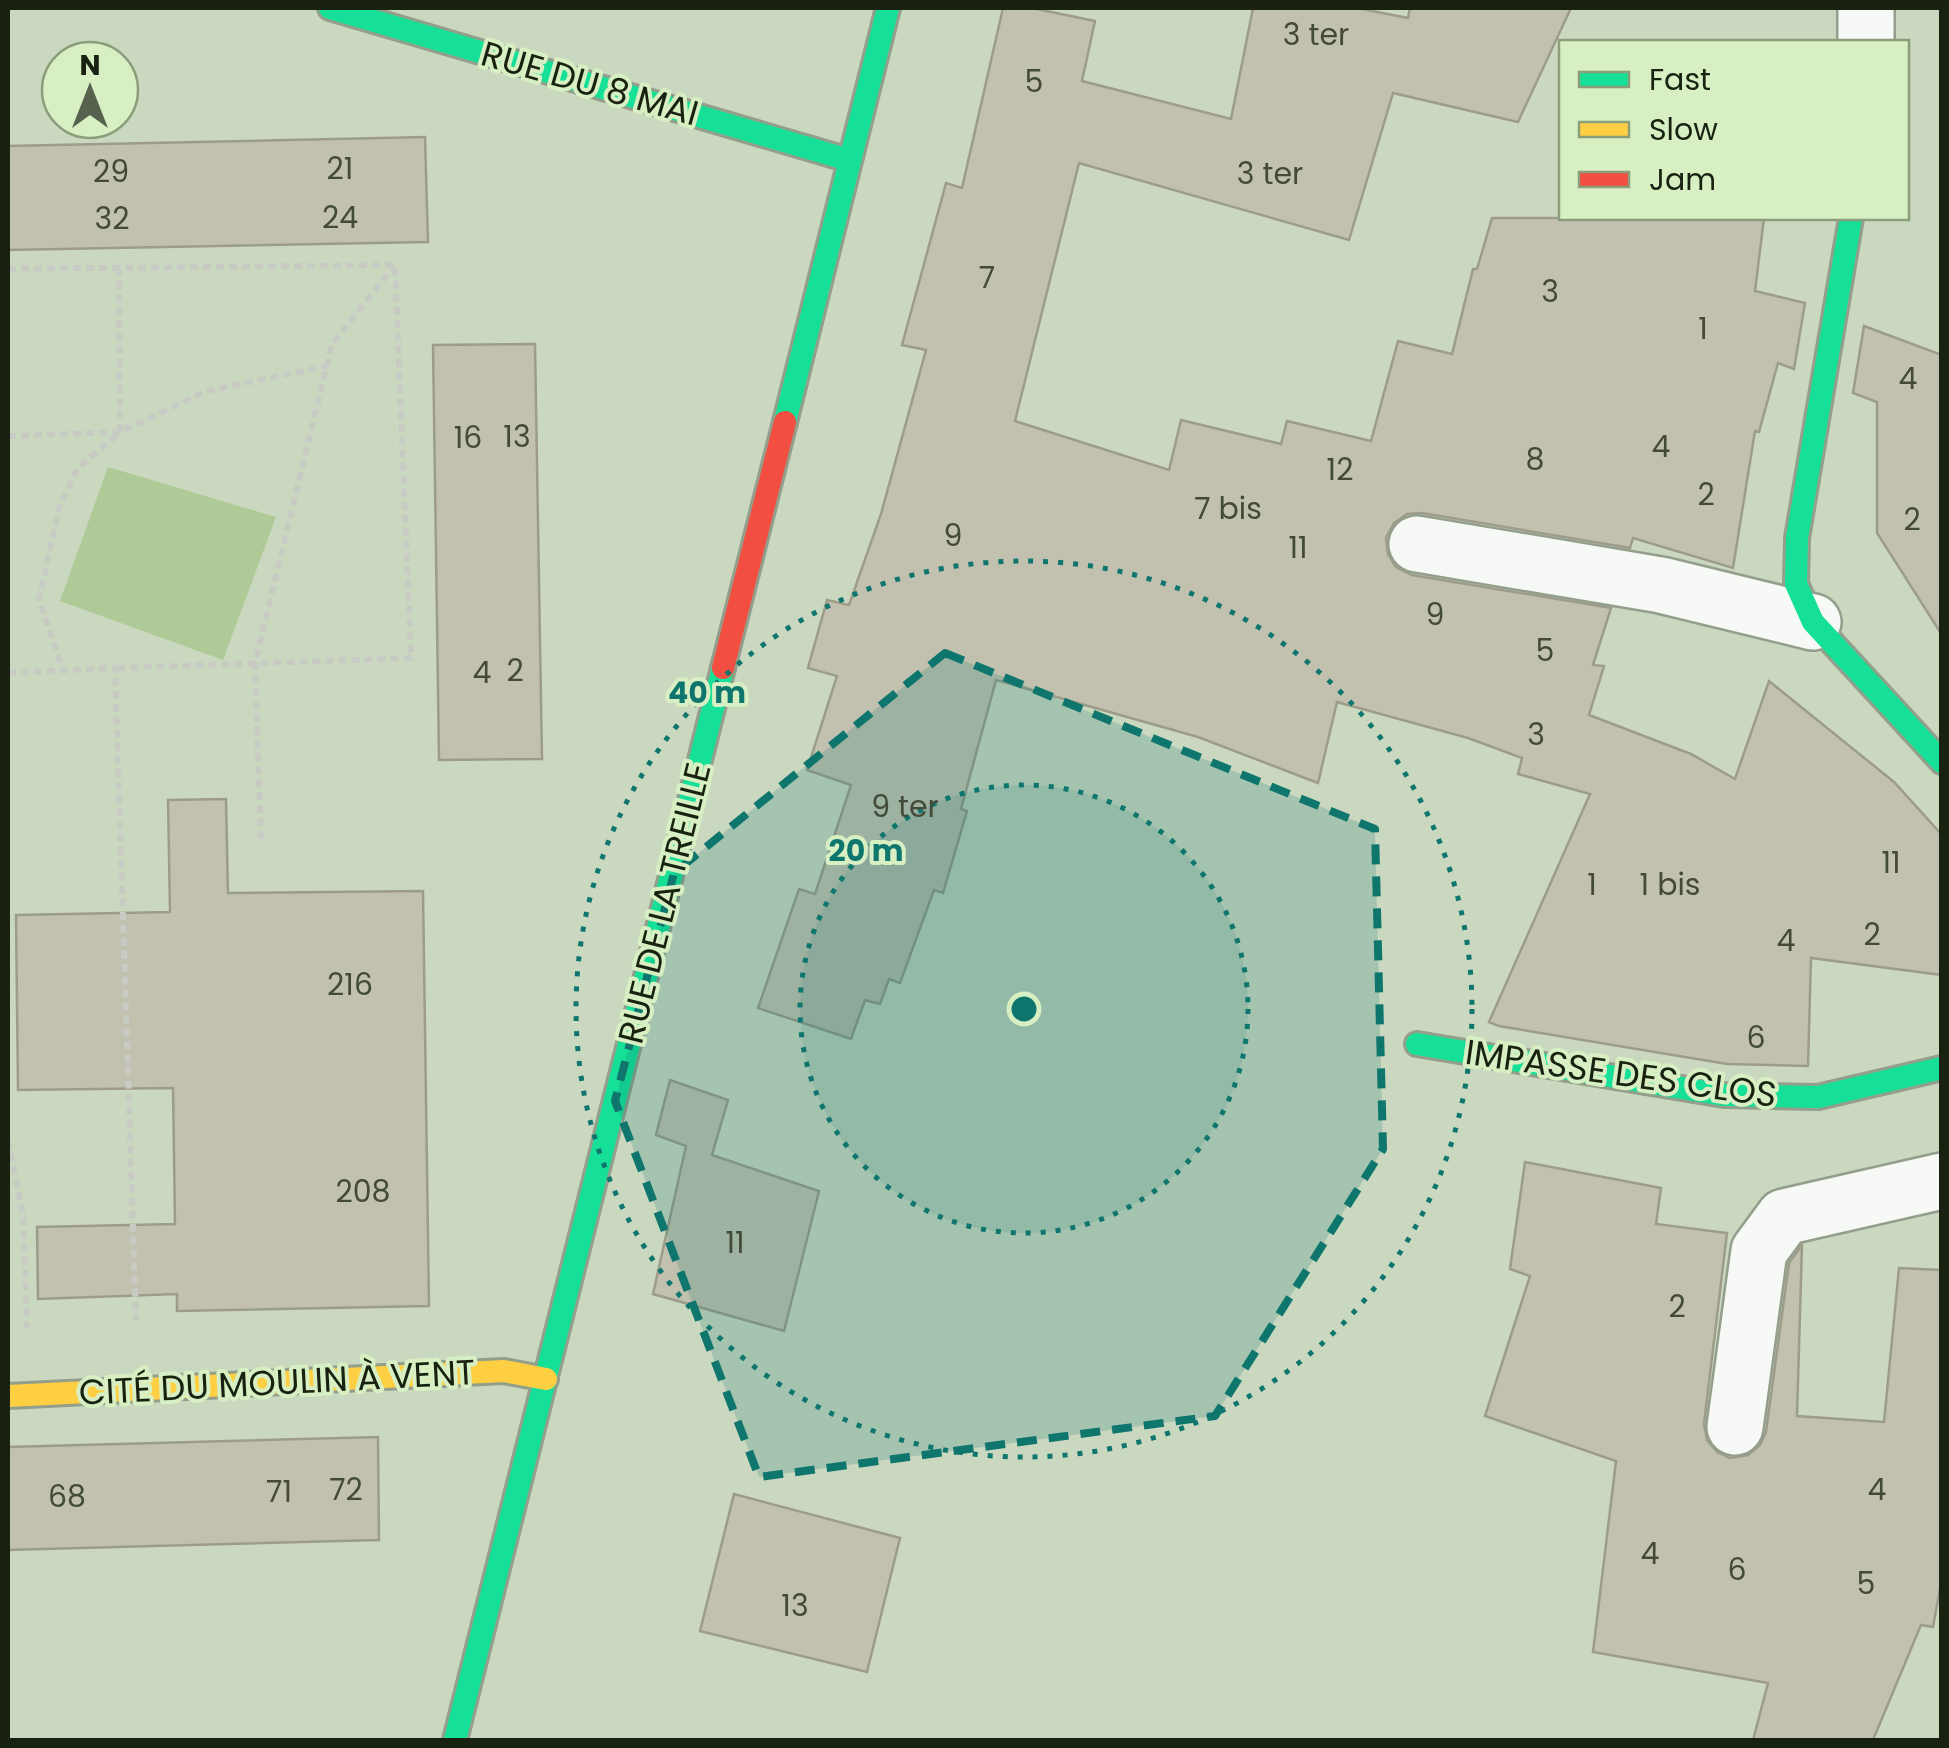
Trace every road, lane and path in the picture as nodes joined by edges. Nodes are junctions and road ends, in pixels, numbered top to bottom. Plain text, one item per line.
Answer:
1 (330, 8) edge
2 (888, 8) edge
3 (1866, 8) edge
4 (1866, 40) edge
5 (849, 160) junction
6 (1851, 220) edge
7 (395, 265) junction
8 (118, 268) junction
9 (8, 269) edge
10 (326, 366) junction
11 (120, 432) junction
12 (8, 436) edge
13 (1418, 544) dead end
14 (1813, 622) junction
15 (255, 663) junction
16 (115, 668) junction
17 (63, 671) junction
18 (8, 672) edge
19 (1942, 762) edge
20 (261, 839) dead end
21 (1418, 1044) dead end
22 (1942, 1068) edge
23 (8, 1141) edge
24 (1942, 1181) edge
25 (546, 1379) junction
26 (138, 1387) junction
27 (18, 1395) edge
28 (1735, 1427) dead end
29 (454, 1740) edge

1 - 5 street, RUE DU 8 MAI
2 - 5 street, RUE DE LA TREILLE
3 - 4 street
5 - 25 street, RUE DE LA TREILLE
6 - 14 street
7 - 8 path
7 - 10 path
7 - 15 path
8 - 9 path
8 - 11 path
10 - 11 path
10 - 15 path
11 - 12 path
11 - 17 path
13 - 14 street
14 - 19 street
15 - 16 path
15 - 20 path
16 - 17 path
16 - 26 path
17 - 18 path
21 - 22 street, IMPASSE DES CLOS
23 - 27 path
24 - 28 street
25 - 26 street, CITÉ DU MOULIN À VENT
25 - 29 street, RUE DE LA TREILLE
26 - 27 street, CITÉ DU MOULIN À VENT

